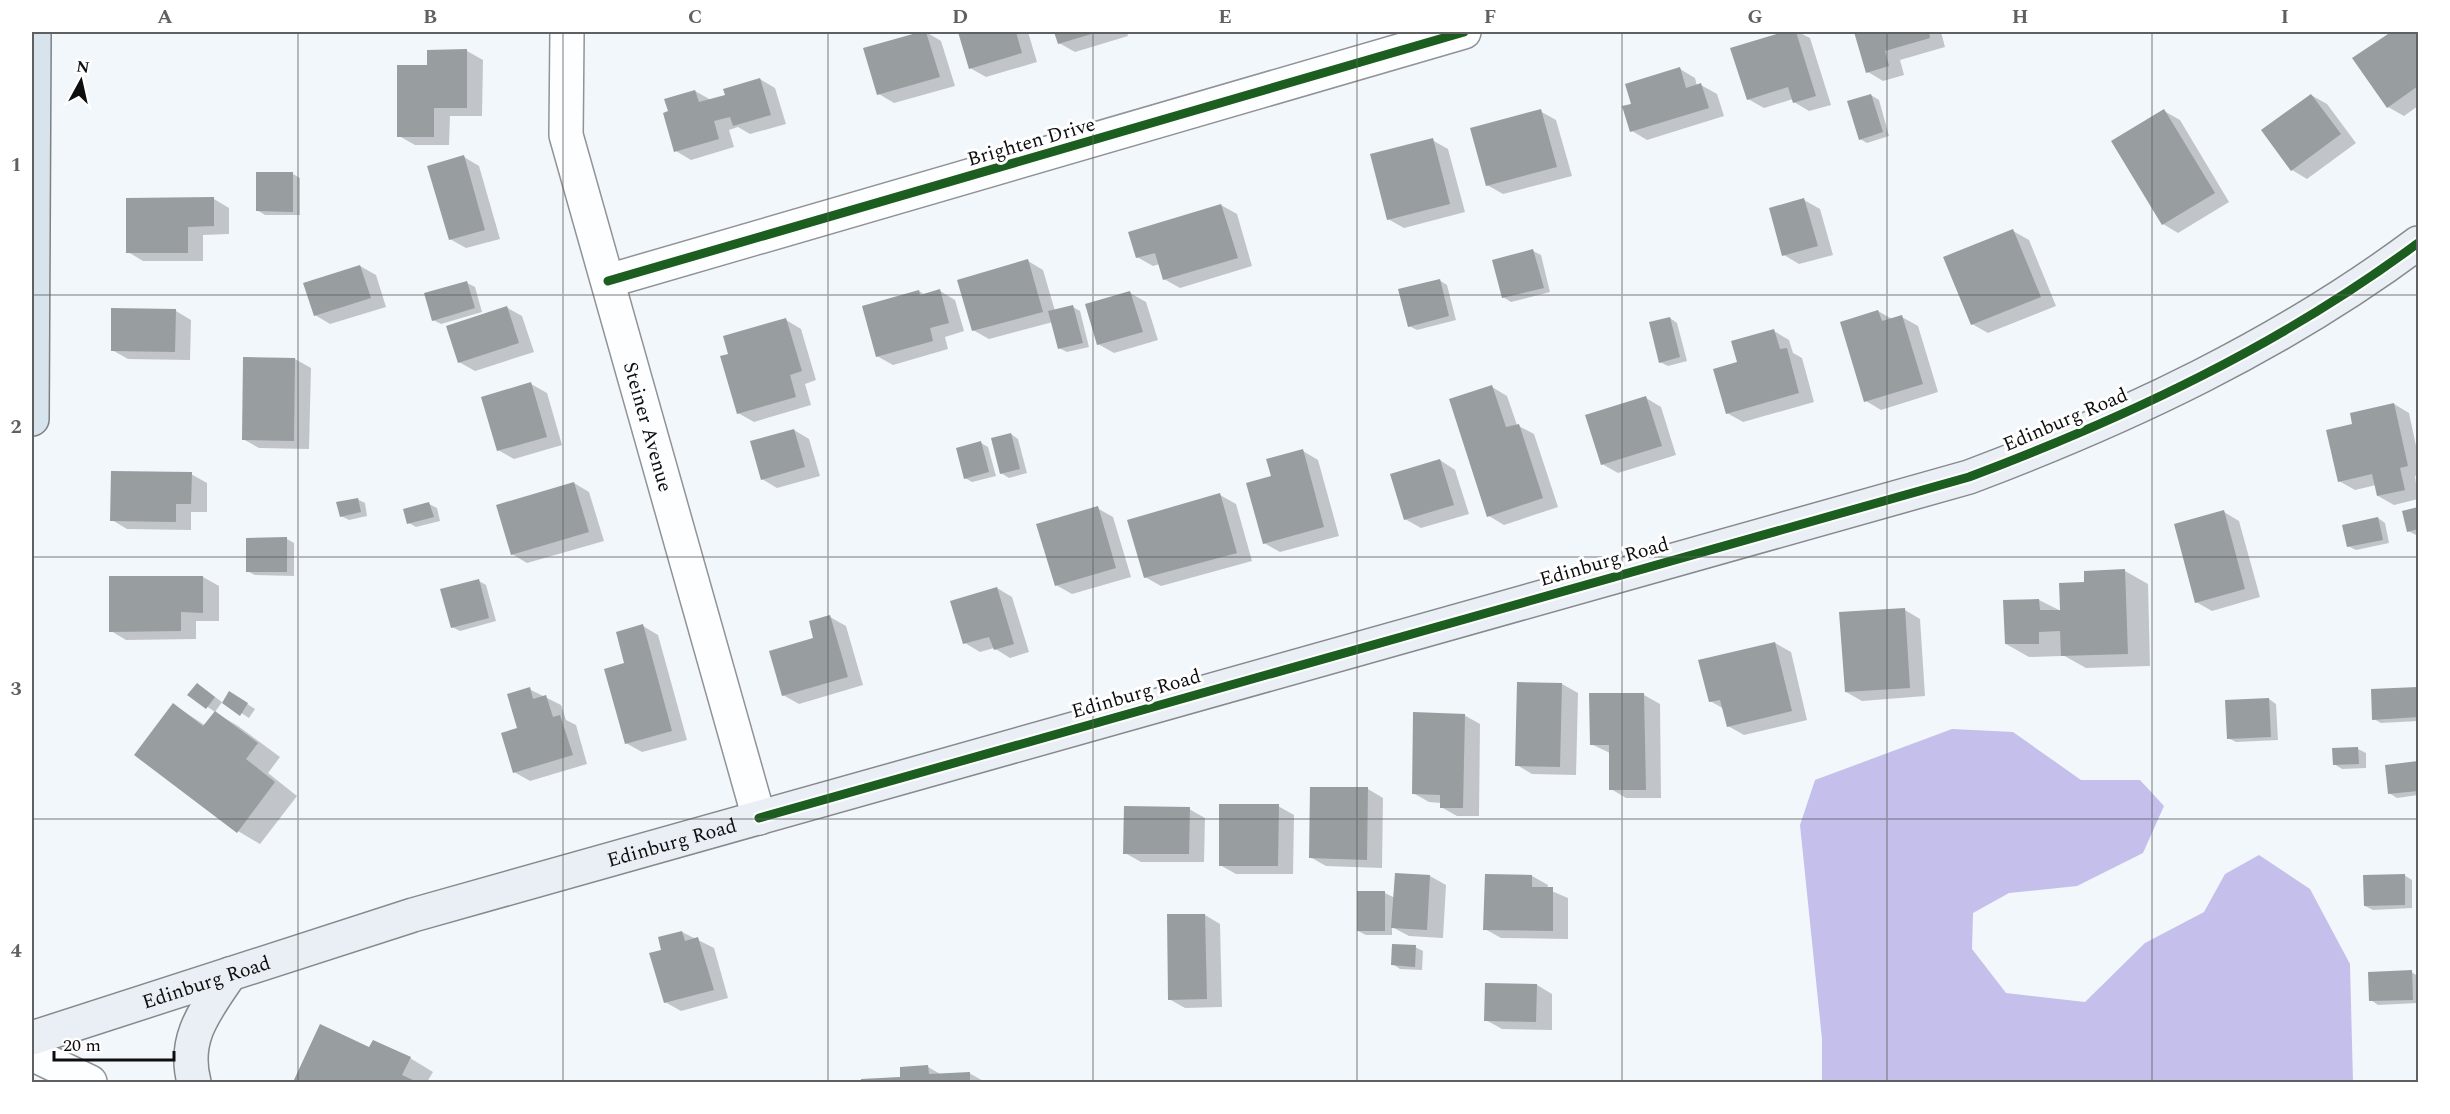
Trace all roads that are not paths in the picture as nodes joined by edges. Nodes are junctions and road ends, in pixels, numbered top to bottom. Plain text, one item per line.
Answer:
1 (34, 32) edge
2 (567, 32) edge
3 (1464, 32) edge
4 (2418, 243) edge
5 (608, 281) junction
6 (32, 419) edge
7 (759, 818) junction
8 (230, 974) junction
9 (32, 1038) edge
10 (32, 1054) edge
11 (90, 1083) edge
12 (194, 1083) edge

1 - 6 main road
2 - 5 street, Steiner Avenue
3 - 5 street, Brighten Drive
4 - 7 main road, Edinburg Road
5 - 7 street, Steiner Avenue
7 - 8 main road, Edinburg Road
8 - 9 main road, Edinburg Road
8 - 12 main road
10 - 11 street

